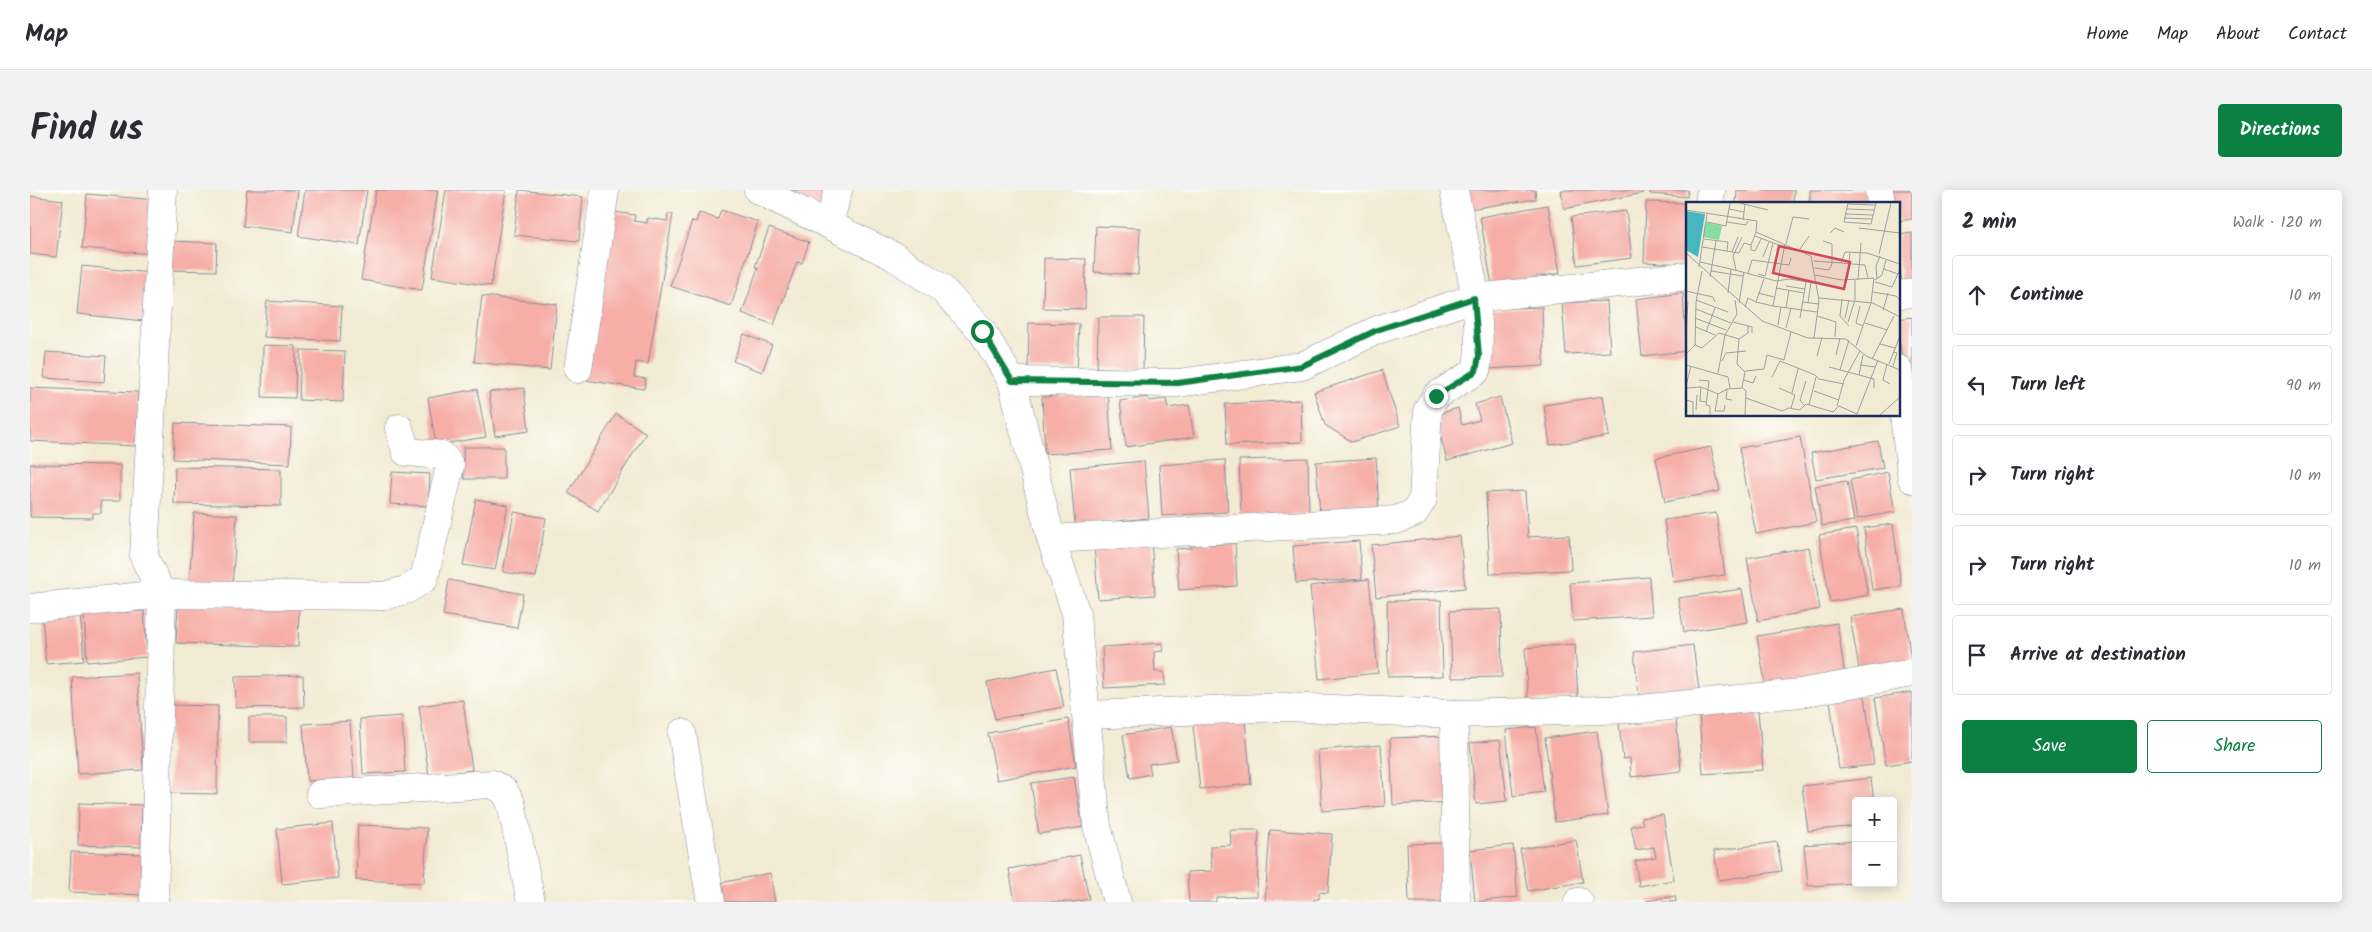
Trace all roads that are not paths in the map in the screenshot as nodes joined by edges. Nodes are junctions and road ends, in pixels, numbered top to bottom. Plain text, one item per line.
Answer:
1 (163, 190) edge
2 (605, 190) edge
3 (758, 190) edge
4 (838, 190) edge
5 (1454, 190) edge
6 (829, 224) junction
7 (1686, 276) edge
8 (1474, 298) junction
9 (578, 369) dead end
10 (1900, 378) edge
11 (1012, 381) junction
12 (1907, 414) edge
13 (398, 428) dead end
14 (1912, 479) edge
15 (1051, 539) junction
16 (162, 594) junction
17 (30, 608) edge
18 (1912, 673) edge
19 (1454, 714) junction
20 (1088, 715) junction
21 (682, 734) dead end
22 (320, 794) dead end
23 (154, 902) edge
24 (531, 902) edge
25 (711, 902) edge
26 (1117, 902) edge
27 (1456, 902) edge

1 - 16 street
2 - 9 street
3 - 6 street
4 - 6 street
5 - 8 street
6 - 11 street
7 - 8 street
8 - 11 street
8 - 15 street
10 - 12 street
11 - 15 street
12 - 14 street
13 - 16 street
15 - 20 street
16 - 17 street
16 - 23 street
18 - 19 street
19 - 20 street
19 - 27 street
20 - 26 street
21 - 25 street
22 - 24 street

